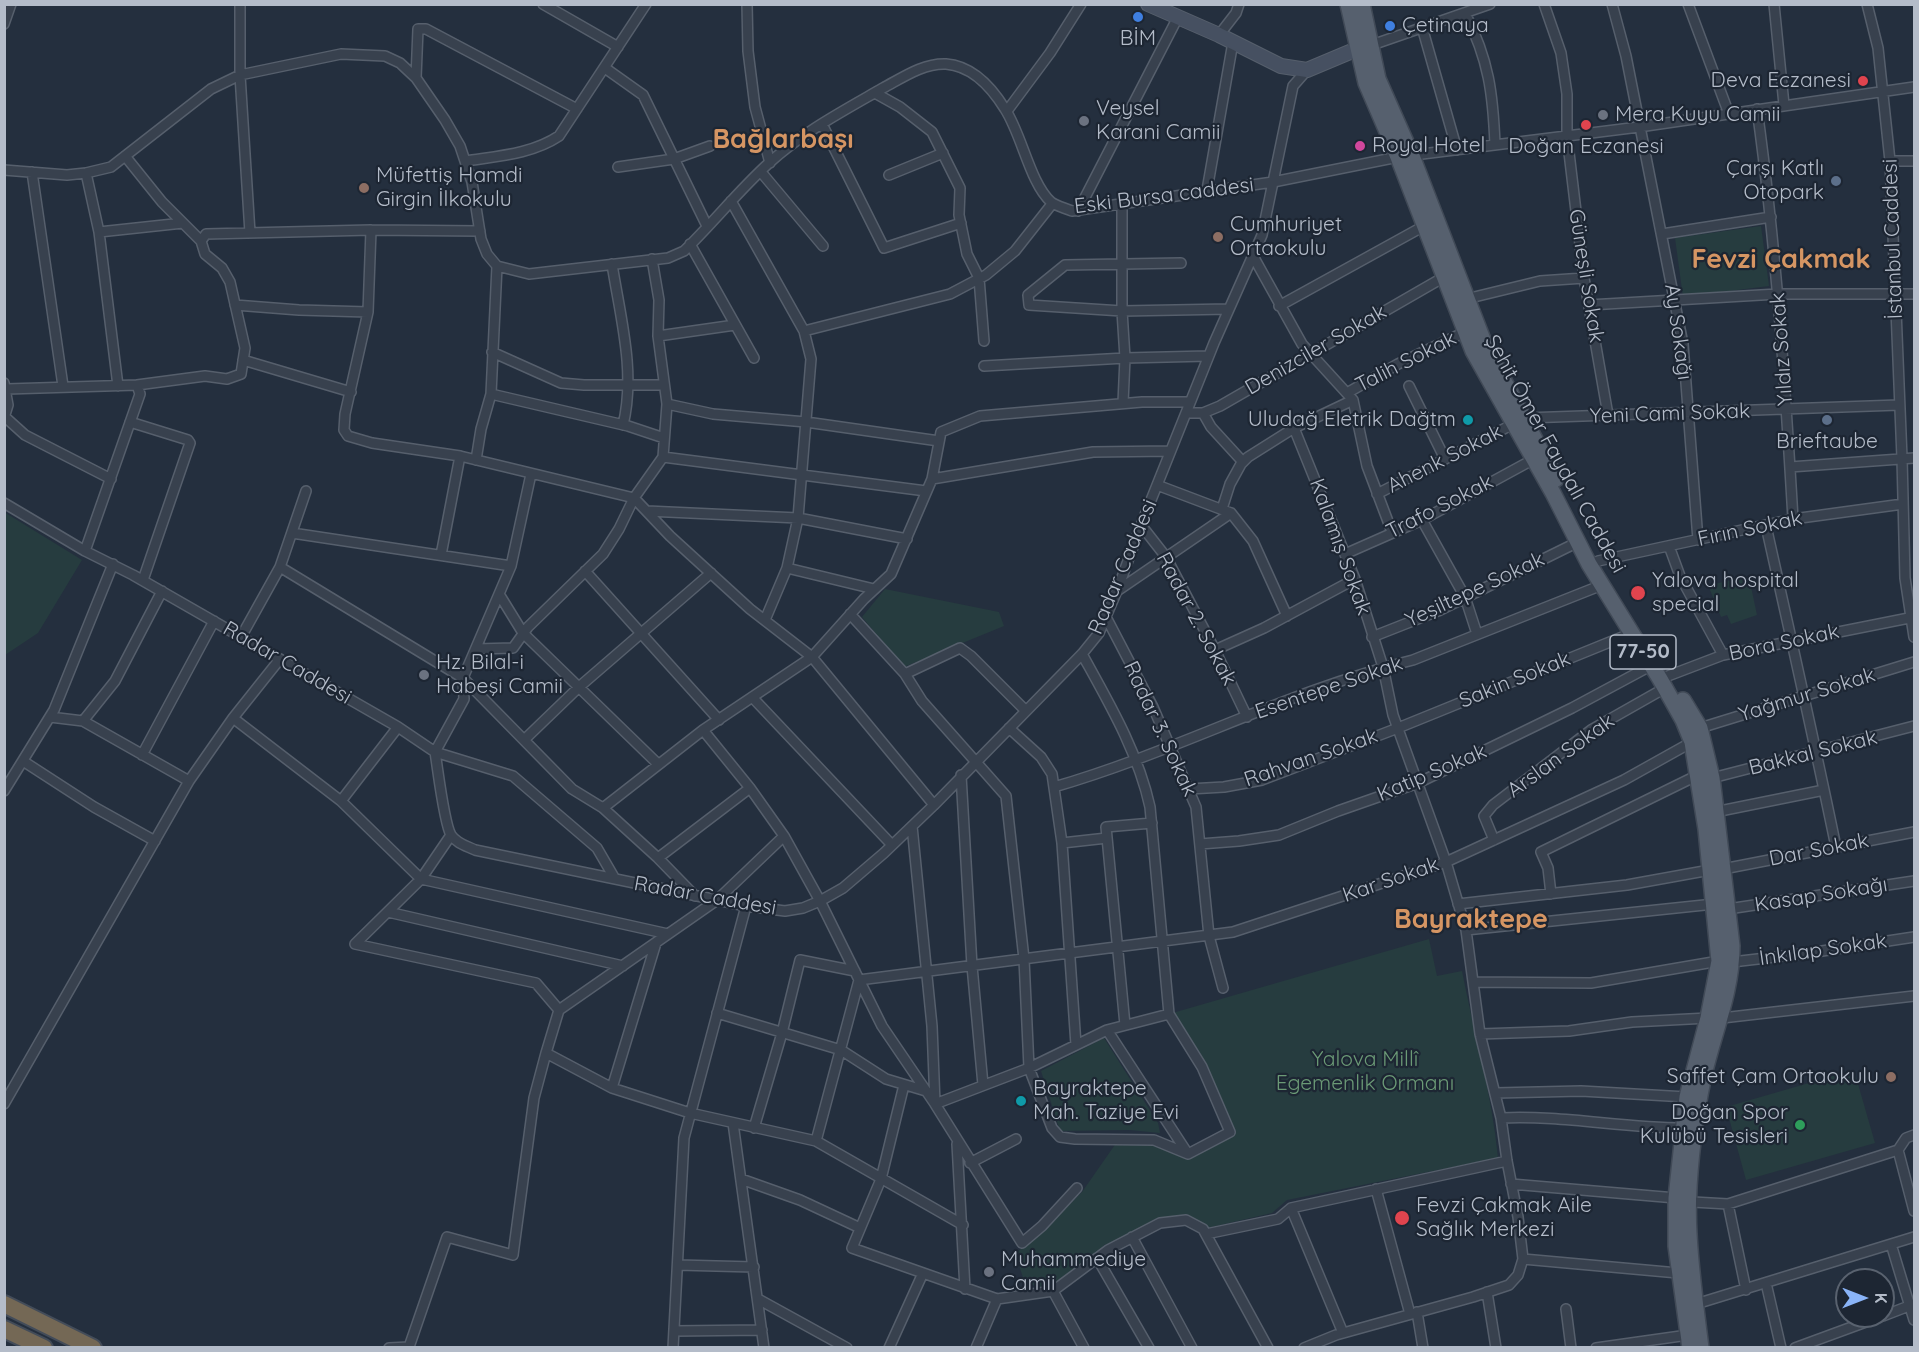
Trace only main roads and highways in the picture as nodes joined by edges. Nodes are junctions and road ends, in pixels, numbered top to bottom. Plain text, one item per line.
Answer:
1 (1348, 4) edge
2 (1362, 4) edge
3 (1363, 47) junction
4 (1405, 157) junction
5 (1519, 421) junction
6 (1665, 681) junction
7 (1705, 777) junction
8 (1717, 870) junction
9 (1715, 1018) junction
10 (1682, 1199) junction
11 (4, 1304) edge
12 (4, 1329) edge
13 (1689, 1341) edge
14 (44, 1347) edge
15 (93, 1347) edge
16 (1701, 1347) edge

1 - 3 main road, Şehit Ömer Faydalı Caddesi / 77-50
2 - 3 main road, Şehit Ömer Faydalı Caddesi / 77-50
3 - 4 main road, Şehit Ömer Faydalı Caddesi / 77-50
4 - 5 main road, Şehit Ömer Faydalı Caddesi / 77-50
4 - 5 main road, Şehit Ömer Faydalı Caddesi / 77-50
5 - 6 main road, Şehit Ömer Faydalı Caddesi / 77-50
5 - 6 main road, Şehit Ömer Faydalı Caddesi / 77-50
6 - 7 main road, Şehit Ömer Faydalı Caddesi / 77-50
6 - 7 main road, Şehit Ömer Faydalı Caddesi / 77-50
7 - 8 main road, Şehit Ömer Faydalı Caddesi / 77-50
7 - 8 main road, Şehit Ömer Faydalı Caddesi / 77-50
8 - 9 main road, Şehit Ömer Faydalı Caddesi / 77-50
9 - 10 main road, Şehit Ömer Faydalı Caddesi / 77-50
9 - 10 main road, Şehit Ömer Faydalı Caddesi / 77-50
10 - 13 main road, Şehit Ömer Faydalı Caddesi / 77-50
10 - 16 main road, Şehit Ömer Faydalı Caddesi / 77-50
11 - 15 highway
12 - 14 highway

